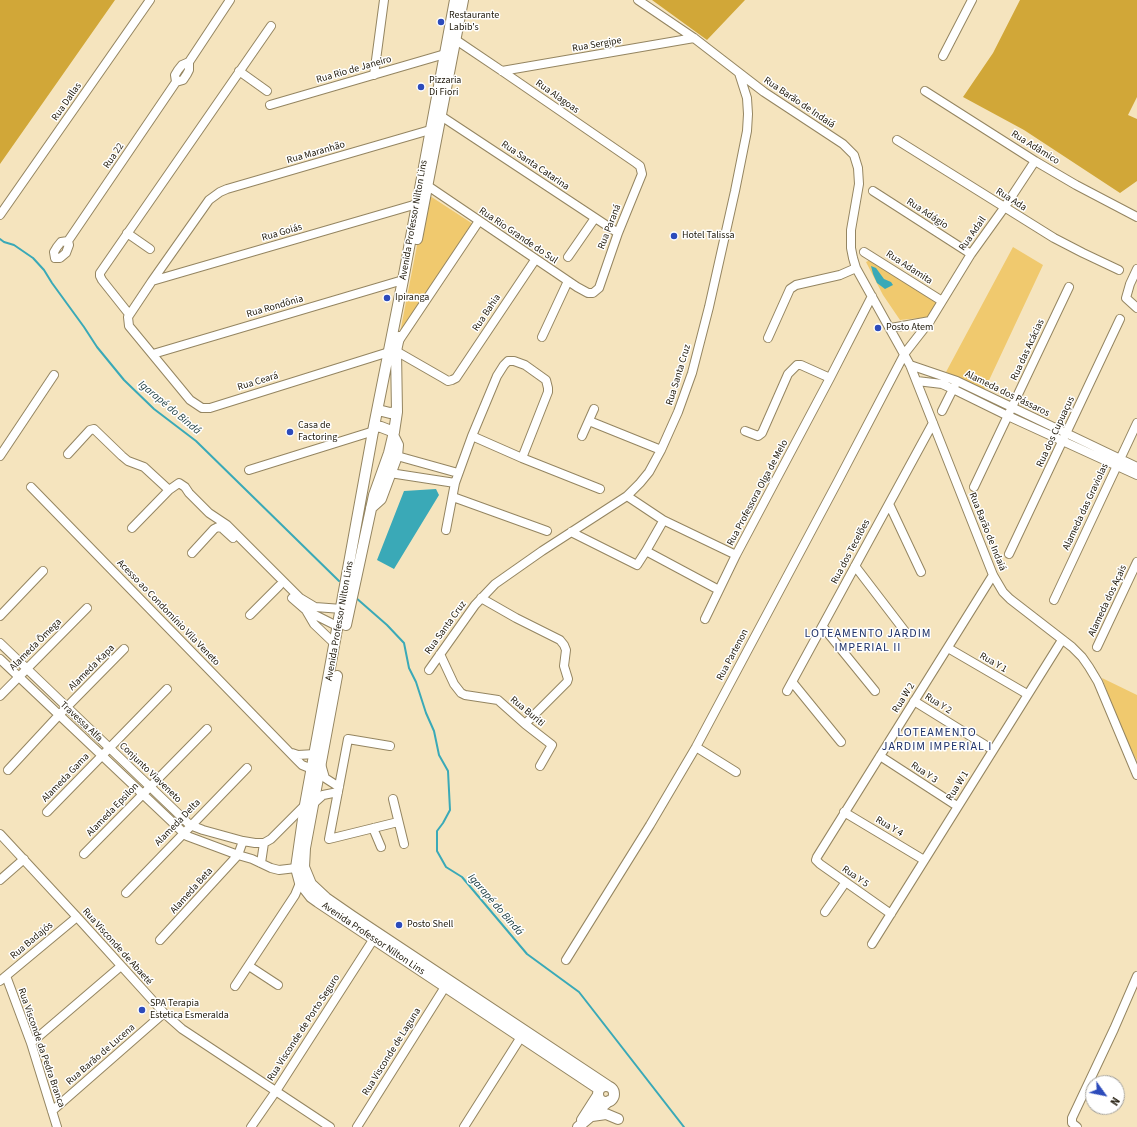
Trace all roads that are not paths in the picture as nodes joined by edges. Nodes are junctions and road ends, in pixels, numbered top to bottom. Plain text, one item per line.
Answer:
1 (150, 0) edge
2 (230, 0) edge
3 (384, 0) edge
4 (455, 0) edge
5 (462, 0) edge
6 (638, 0) edge
7 (972, 0) edge
8 (271, 26) dead end
9 (694, 38) junction
10 (456, 40) junction
11 (445, 54) junction
12 (943, 56) dead end
13 (239, 71) junction
14 (502, 71) junction
15 (739, 73) junction
16 (374, 75) junction
17 (925, 91) dead end
18 (267, 92) dead end
19 (270, 105) dead end
20 (441, 116) junction
21 (430, 130) junction
22 (897, 140) dead end
23 (1035, 161) junction
24 (642, 174) joint
25 (428, 186) junction
26 (873, 191) dead end
27 (417, 204) junction
28 (1004, 208) junction
29 (0, 216) edge
30 (1137, 217) edge
31 (595, 218) junction
32 (479, 221) junction
33 (127, 233) junction
34 (618, 233) junction
35 (68, 241) dead end
36 (150, 249) dead end
37 (864, 252) dead end
38 (971, 254) junction
39 (568, 257) dead end
40 (535, 260) junction
41 (856, 268) junction
42 (1137, 269) edge
43 (1119, 270) dead end
44 (403, 280) junction
45 (152, 281) junction
46 (568, 282) junction
47 (1069, 287) dead end
48 (599, 288) joint
49 (872, 296) junction
50 (942, 301) junction
51 (1137, 308) edge
52 (129, 314) junction
53 (1120, 319) dead end
54 (930, 321) junction
55 (891, 328) junction
56 (542, 337) dead end
57 (768, 338) dead end
58 (394, 348) junction
59 (905, 353) junction
60 (153, 354) junction
61 (910, 365) junction
62 (54, 375) dead end
63 (830, 378) junction
64 (917, 381) junction
65 (957, 381) junction
66 (953, 389) junction
67 (1012, 408) junction
68 (594, 409) dead end
69 (378, 410) junction
70 (942, 411) dead end
71 (397, 412) junction
72 (1008, 416) junction
73 (589, 420) junction
74 (933, 423) junction
75 (1137, 423) edge
76 (374, 428) junction
77 (745, 431) dead end
78 (394, 433) junction
79 (1066, 433) junction
80 (472, 436) junction
81 (582, 436) dead end
82 (1062, 441) junction
83 (661, 450) junction
84 (68, 454) dead end
85 (0, 456) edge
86 (397, 456) junction
87 (522, 458) junction
88 (1118, 462) junction
89 (428, 466) junction
90 (1137, 467) edge
91 (249, 470) dead end
92 (390, 473) junction
93 (458, 473) junction
94 (1137, 475) edge
95 (414, 476) junction
96 (456, 484) junction
97 (31, 487) dead end
98 (974, 487) dead end
99 (600, 489) dead end
100 (169, 490) junction
101 (627, 496) junction
102 (453, 497) junction
103 (889, 504) junction
104 (371, 508) junction
105 (662, 523) dead end
106 (132, 528) dead end
107 (446, 530) dead end
108 (547, 532) dead end
109 (571, 532) junction
110 (646, 551) junction
111 (192, 552) dead end
112 (1009, 554) dead end
113 (736, 556) junction
114 (1137, 562) edge
115 (855, 566) junction
116 (43, 571) dead end
117 (922, 572) dead end
118 (993, 575) junction
119 (350, 585) junction
120 (279, 586) junction
121 (717, 589) dead end
122 (348, 598) junction
123 (481, 598) junction
124 (1054, 600) dead end
125 (86, 608) dead end
126 (320, 608) junction
127 (342, 609) junction
128 (307, 611) junction
129 (250, 615) dead end
130 (0, 616) edge
131 (705, 619) dead end
132 (339, 623) junction
133 (823, 626) junction
134 (907, 634) dead end
135 (1062, 640) junction
136 (0, 643) edge
137 (335, 644) junction
138 (1097, 647) dead end
139 (948, 648) junction
140 (124, 649) dead end
141 (440, 654) junction
142 (0, 659) edge
143 (26, 669) junction
144 (429, 670) dead end
145 (18, 677) junction
146 (793, 683) junction
147 (167, 689) dead end
148 (787, 691) dead end
149 (875, 691) dead end
150 (1027, 694) junction
151 (0, 696) edge
152 (914, 701) junction
153 (66, 708) junction
154 (59, 715) junction
155 (525, 724) junction
156 (207, 729) dead end
157 (841, 742) dead end
158 (390, 746) dead end
159 (696, 746) junction
160 (108, 748) junction
161 (993, 750) junction
162 (292, 753) junction
163 (315, 754) junction
164 (102, 755) junction
165 (880, 756) junction
166 (321, 763) junction
167 (540, 766) dead end
168 (246, 768) dead end
169 (312, 769) junction
170 (8, 770) dead end
171 (736, 772) dead end
172 (1137, 775) edge
173 (325, 778) junction
174 (149, 787) junction
175 (339, 789) junction
176 (142, 794) junction
177 (323, 795) junction
178 (393, 799) dead end
179 (309, 804) junction
180 (957, 806) junction
181 (47, 812) dead end
182 (844, 812) junction
183 (398, 822) junction
184 (190, 825) junction
185 (374, 828) junction
186 (183, 832) junction
187 (0, 834) edge
188 (220, 835) junction
189 (243, 841) junction
190 (264, 843) junction
191 (404, 844) dead end
192 (218, 847) junction
193 (381, 847) dead end
194 (819, 852) joint
195 (84, 854) dead end
196 (238, 855) junction
197 (24, 859) junction
198 (924, 860) junction
199 (261, 863) junction
200 (296, 868) junction
201 (0, 880) edge
202 (845, 882) junction
203 (300, 883) junction
204 (126, 893) dead end
205 (825, 912) dead end
206 (891, 914) junction
207 (77, 917) junction
208 (160, 940) dead end
209 (373, 940) junction
210 (872, 944) dead end
211 (566, 960) dead end
212 (121, 966) junction
213 (249, 966) junction
214 (1137, 976) edge
215 (3, 979) edge
216 (278, 985) dead end
217 (235, 986) dead end
218 (445, 987) junction
219 (164, 1013) junction
220 (521, 1037) junction
221 (31, 1043) junction
222 (602, 1090) junction
223 (276, 1091) junction
224 (610, 1101) junction
225 (52, 1111) junction
226 (592, 1116) junction
227 (618, 1119) dead end
228 (57, 1127) edge
229 (251, 1127) edge
230 (330, 1127) edge
231 (357, 1127) edge
232 (464, 1127) edge
233 (578, 1127) edge
234 (1077, 1127) edge

1 - 29 street, Rua Dallas
2 - 35 street, Rua 22
3 - 16 street
4 - 11 main road, Avenida Professor Nilton Lins
5 - 10 main road, Avenida Professor Nilton Lins
6 - 9 street, Rua Barão de Indaiá
7 - 12 street
8 - 13 street
9 - 14 street, Rua Sergipe
9 - 15 street, Rua Barão de Indaiá
10 - 14 street, Rua Alagoas
10 - 20 main road, Avenida Professor Nilton Lins
11 - 16 street, Rua Rio de Janeiro
11 - 21 main road, Avenida Professor Nilton Lins
13 - 18 street
13 - 33 street
14 - 24 street, Rua Alagoas
15 - 41 street, Rua Barão de Indaiá
15 - 83 street, Rua Santa Cruz
16 - 19 street, Rua Rio de Janeiro
17 - 23 street, Rua Adâmico
20 - 25 main road, Avenida Professor Nilton Lins
20 - 31 street, Rua Santa Catarina
21 - 27 main road, Avenida Professor Nilton Lins
21 - 45 street, Rua Maranhão
22 - 28 street, Rua Ada
23 - 28 street, Rua Adail
23 - 30 street, Rua Adâmico
24 - 34 street, Rua Paraná
25 - 32 street, Rua Rio Grande do Sul
25 - 58 main road, Avenida Professor Nilton Lins
26 - 38 street, Rua Adágio
27 - 44 main road, Avenida Professor Nilton Lins
27 - 45 street, Rua Goiás
28 - 38 street, Rua Adail
28 - 43 street, Rua Ada
31 - 34 street, Rua Santa Catarina
31 - 39 street
32 - 40 street, Rua Rio Grande do Sul
32 - 58 street
33 - 36 street
33 - 52 street
34 - 48 street, Rua Paraná
37 - 50 street, Rua Adamita
38 - 50 street, Rua Adail
40 - 46 street, Rua Rio Grande do Sul
40 - 58 street, Rua Bahia
41 - 49 street, Rua Barão de Indaiá
41 - 57 street
42 - 51 street
44 - 58 main road, Avenida Professor Nilton Lins
44 - 60 street, Rua Rondônia
45 - 52 street
46 - 48 street, Rua Rio Grande do Sul
46 - 56 street
47 - 67 street, Rua das Acácias
49 - 55 street, Rua Barão de Indaiá
49 - 63 street, Rua Professora Olga de Melo
50 - 54 street, Rua Adail
52 - 60 street
53 - 79 street, Rua dos Cupuaçus
54 - 55 street
54 - 59 street, Rua Adail
55 - 59 street, Rua Barão de Indaiá
58 - 60 street, Rua Ceará
58 - 69 main road, Avenida Professor Nilton Lins
58 - 71 main road, Avenida Professor Nilton Lins
59 - 61 street, Rua Barão de Indaiá
59 - 159 street, Rua Partenon
61 - 64 street, Rua Barão de Indaiá
61 - 65 street, Alameda dos Pássaros
62 - 85 street
63 - 77 street
63 - 113 street, Rua Professora Olga de Melo
64 - 66 street, Alameda dos Pássaros
64 - 74 street, Rua Barão de Indaiá
65 - 66 street
65 - 67 street, Alameda dos Pássaros
66 - 70 street
66 - 72 street, Alameda dos Pássaros
67 - 72 street, Rua das Acácias
67 - 79 street, Alameda dos Pássaros
68 - 73 street
69 - 71 main road
69 - 76 main road, Avenida Professor Nilton Lins
71 - 78 main road, Avenida Professor Nilton Lins
72 - 82 street, Alameda dos Pássaros
72 - 98 street, Rua das Acácias
73 - 81 street
73 - 83 street
74 - 103 street, Rua dos Tecelões
74 - 118 street, Rua Barão de Indaiá
75 - 88 street, Alameda das Graviolas
76 - 78 main road
76 - 91 street
76 - 119 main road, Avenida Professor Nilton Lins
78 - 86 main road
78 - 104 main road, Avenida Professor Nilton Lins
79 - 82 street, Rua dos Cupuaçus
79 - 88 street, Alameda dos Pássaros
80 - 87 street
80 - 87 street
80 - 93 street
82 - 88 street, Alameda dos Pássaros
82 - 112 street, Rua dos Cupuaçus
83 - 101 street, Rua Santa Cruz
84 - 100 street
86 - 89 street
86 - 92 main road
87 - 99 street
88 - 90 street, Alameda dos Pássaros
88 - 94 street, Alameda dos Pássaros
88 - 124 street, Alameda das Graviolas
89 - 93 street
89 - 95 street
92 - 95 street
92 - 104 main road
93 - 96 street
95 - 96 street
96 - 102 street
97 - 162 street, Acesso ao Condomínio Vila Veneto
100 - 106 street
100 - 126 street
101 - 109 street, Rua Santa Cruz
101 - 113 street
102 - 107 street
102 - 108 street
103 - 115 street, Rua dos Tecelões
103 - 117 street
104 - 119 main road, Avenida Professor Nilton Lins
105 - 110 street
109 - 110 street
109 - 123 street, Rua Santa Cruz
110 - 121 street
111 - 120 street
113 - 131 street, Rua Professora Olga de Melo
114 - 138 street, Alameda dos Açais
115 - 133 street, Rua dos Tecelões
115 - 134 street
116 - 130 street
118 - 135 street, Rua Barão de Indaiá
118 - 139 street, Rua W 2
119 - 122 main road, Avenida Professor Nilton Lins
120 - 128 street
120 - 129 street
122 - 127 main road, Avenida Professor Nilton Lins
122 - 166 main road, Avenida Professor Nilton Lins
123 - 141 street, Rua Santa Cruz
123 - 155 street, Rua Santa Cruz
125 - 143 street, Alameda Ômega
126 - 127 street
126 - 132 street
127 - 132 main road, Avenida Professor Nilton Lins
128 - 132 street
128 - 137 street
132 - 137 main road, Avenida Professor Nilton Lins
133 - 146 street, Rua dos Tecelões
133 - 149 street
135 - 150 street, Rua W 1
135 - 172 street, Rua Barão de Indaiá
136 - 143 street, Conjunto Viaveneto
137 - 163 main road, Avenida Professor Nilton Lins
139 - 150 street, Rua Y 1
139 - 152 street, Rua W 2
140 - 153 street, Alameda Kapa
141 - 144 street, Rua Santa Cruz
141 - 155 street, Rua Buriti
142 - 145 street, Travessa Alfa
143 - 145 street, Alameda Ômega
143 - 153 street, Conjunto Viaveneto
145 - 151 street, Alameda Ômega
145 - 154 street, Travessa Alfa
146 - 148 street, Rua dos Tecelões
146 - 157 street
147 - 160 street, Alameda Gama
150 - 161 street, Rua W 1
152 - 161 street, Rua Y 2
152 - 165 street, Rua W 2
153 - 154 street, Alameda Kapa
153 - 160 street, Conjunto Viaveneto
154 - 164 street, Travessa Alfa
154 - 170 street, Alameda Kapa
155 - 167 street, Rua Buriti
156 - 174 street, Alameda Epsilon
158 - 175 street
159 - 171 street
159 - 211 street, Rua Partenon
160 - 164 street, Alameda Gama
160 - 174 street, Conjunto Viaveneto
161 - 180 street, Rua W 1
162 - 163 street
162 - 169 street, Acesso ao Condomínio Vila Veneto
163 - 169 main road, Avenida Professor Nilton Lins
164 - 176 street, Travessa Alfa
164 - 181 street, Alameda Gama
165 - 180 street, Rua Y 3
165 - 182 street, Rua W 2
166 - 173 street
166 - 179 main road, Avenida Professor Nilton Lins
168 - 184 street, Alameda Delta
169 - 179 main road, Avenida Professor Nilton Lins
173 - 175 street
173 - 177 street
174 - 176 street, Alameda Epsilon
174 - 184 street, Conjunto Viaveneto
175 - 177 street
175 - 185 street
176 - 186 street, Travessa Alfa
176 - 195 street, Alameda Epsilon
177 - 179 street
178 - 183 street
179 - 190 street
179 - 200 main road, Avenida Professor Nilton Lins
179 - 222 main road, Avenida Professor Nilton Lins
180 - 198 street, Rua W 1
182 - 194 street, Rua W 2
182 - 198 street, Rua Y 4
183 - 185 street
183 - 191 street
184 - 186 street, Alameda Delta
184 - 188 street, Conjunto Viaveneto
185 - 193 street
186 - 192 street, Travessa Alfa
186 - 204 street, Alameda Delta
187 - 197 street, Rua Visconde de Abaeté
188 - 189 street, Conjunto Viaveneto
188 - 192 street
189 - 190 street, Conjunto Viaveneto
189 - 196 street
190 - 199 street
192 - 196 street, Travessa Alfa
194 - 202 street, Rua Y 5
196 - 199 street, Travessa Alfa
196 - 208 street, Alameda Beta
197 - 201 street
197 - 207 street, Rua Visconde de Abaeté
198 - 206 street, Rua W 1
199 - 200 street, Travessa Alfa
200 - 203 main road, Avenida Professor Nilton Lins
202 - 205 street
202 - 206 street, Rua Y 5
203 - 209 main road, Avenida Professor Nilton Lins
203 - 213 street
206 - 210 street, Rua W 1
207 - 212 street, Rua Visconde de Abaeté
207 - 215 street, Rua Badajós
209 - 218 main road, Avenida Professor Nilton Lins
209 - 223 street, Rua Visconde de Porto Seguro
212 - 219 street, Rua Visconde de Abaeté
212 - 221 street
213 - 216 street
213 - 217 street
214 - 234 street
215 - 221 street, Rua Visconde da Pedra Branca
218 - 220 main road, Avenida Professor Nilton Lins
218 - 231 street, Rua Visconde de Laguna
219 - 223 street, Rua Visconde de Abaeté
219 - 225 street, Rua Barão de Lucena
220 - 222 main road, Avenida Professor Nilton Lins
220 - 232 street
221 - 225 street, Rua Visconde da Pedra Branca
222 - 224 main road
222 - 224 main road
222 - 233 main road
223 - 229 street, Rua Visconde de Porto Seguro
223 - 230 street, Rua Visconde de Abaeté
224 - 226 main road
225 - 228 street, Rua Visconde da Pedra Branca
226 - 227 main road
226 - 233 main road

